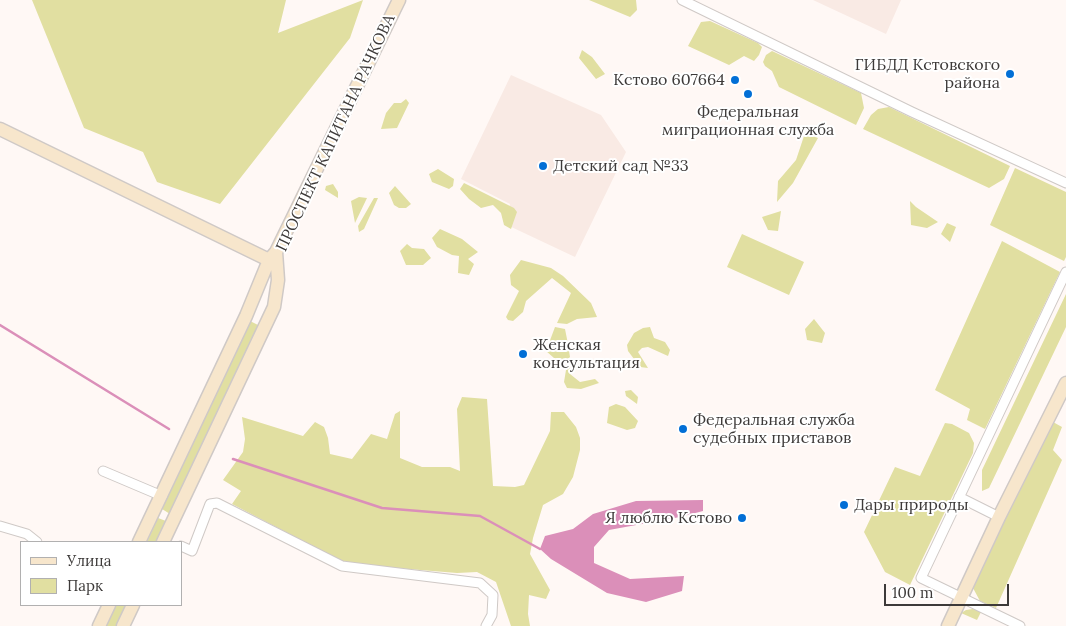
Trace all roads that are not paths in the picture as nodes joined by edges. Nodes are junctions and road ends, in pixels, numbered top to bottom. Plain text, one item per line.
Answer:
1 (399, 0) edge
2 (682, 0) edge
3 (0, 129) edge
4 (1066, 183) edge
5 (273, 256) junction
6 (1066, 272) edge
7 (252, 300) junction
8 (274, 307) junction
9 (1066, 383) edge
10 (103, 471) dead end
11 (162, 496) junction
12 (958, 497) junction
13 (999, 517) junction
14 (0, 526) edge
15 (36, 541) edge
16 (140, 541) edge
17 (167, 541) edge
18 (182, 547) edge
19 (961, 599) junction
20 (109, 606) edge
21 (133, 606) edge
22 (99, 626) edge
23 (123, 626) edge
24 (486, 626) edge
25 (948, 626) edge
26 (1020, 626) edge

1 - 5 street, ПРОСПЕКТ КАПИТАНА РАЧКОВА
2 - 4 street
3 - 5 street
5 - 7 street
5 - 8 street, ПРОСПЕКТ КАПИТАНА РАЧКОВА
6 - 12 street
7 - 8 street
7 - 11 street
8 - 17 street, ПРОСПЕКТ КАПИТАНА РАЧКОВА
9 - 13 street
10 - 11 street
11 - 16 street
12 - 13 street
12 - 19 street
13 - 19 street
14 - 15 street
18 - 24 street
19 - 25 street
19 - 26 street
20 - 22 street
21 - 23 street

